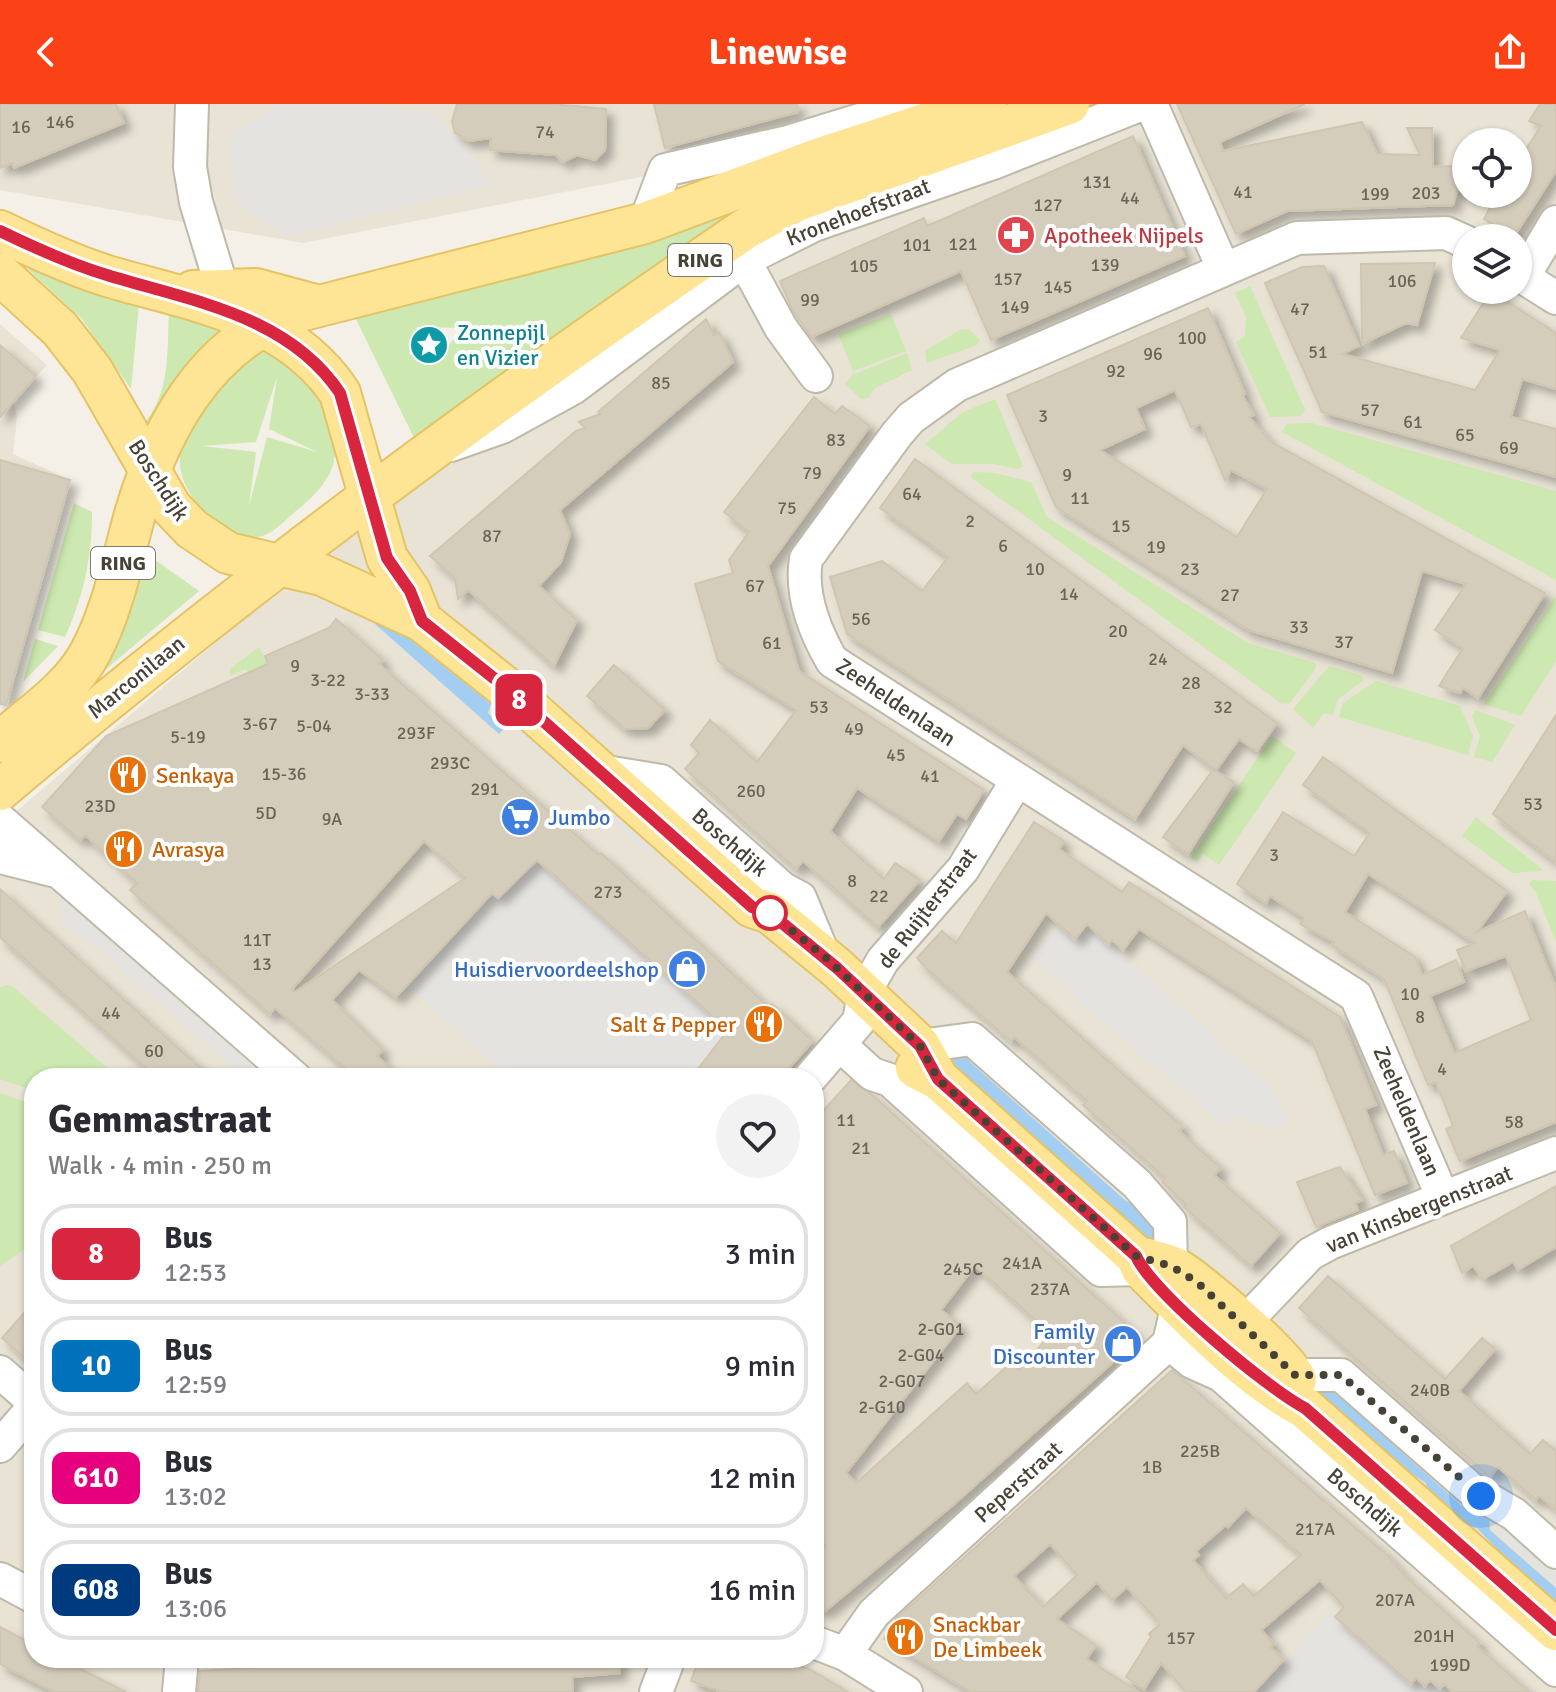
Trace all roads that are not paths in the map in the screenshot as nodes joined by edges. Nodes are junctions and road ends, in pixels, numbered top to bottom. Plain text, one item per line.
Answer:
1 (192, 104) edge
2 (912, 104) edge
3 (986, 104) edge
4 (1069, 104) edge
5 (1142, 104) edge
6 (1151, 104) edge
7 (1556, 222) edge
8 (645, 223) junction
9 (0, 231) edge
10 (1452, 236) edge
11 (1532, 258) edge
12 (744, 260) junction
13 (1223, 268) junction
14 (0, 274) edge
15 (1532, 283) edge
16 (1556, 298) edge
17 (237, 309) junction
18 (816, 376) dead end
19 (430, 453) junction
20 (149, 471) junction
21 (371, 493) junction
22 (275, 566) junction
23 (422, 621) junction
24 (0, 742) edge
25 (600, 771) junction
26 (1016, 782) junction
27 (0, 790) edge
28 (0, 820) edge
29 (0, 857) edge
30 (56, 871) junction
31 (752, 907) junction
32 (824, 956) junction
33 (862, 1005) junction
34 (929, 1063) junction
35 (283, 1068) edge
36 (817, 1068) edge
37 (1556, 1153) edge
38 (1443, 1198) junction
39 (1156, 1274) junction
40 (1233, 1335) junction
41 (1169, 1343) junction
42 (0, 1372) edge
43 (1300, 1392) junction
44 (24, 1395) edge
45 (24, 1417) edge
46 (0, 1446) edge
47 (1556, 1552) edge
48 (0, 1579) edge
49 (24, 1592) edge
50 (1556, 1630) edge
51 (824, 1646) edge
52 (845, 1654) junction
53 (181, 1668) edge
54 (665, 1668) edge
55 (1556, 1670) edge
56 (179, 1692) edge
57 (656, 1692) edge
58 (906, 1692) edge

1 - 17 street
2 - 8 street
3 - 8 main road, RING
4 - 19 main road, Kronehoefstraat / RING
5 - 12 street, Kronehoefstraat
6 - 13 street
7 - 11 street
8 - 17 main road, RING
9 - 17 main road
10 - 13 street, Zeeheldenlaan
12 - 18 street
12 - 19 street, Kronehoefstraat
13 - 26 street, Zeeheldenlaan
14 - 20 main road, Boschdijk
15 - 16 street
17 - 20 main road, RING
17 - 21 main road, Boschdijk
19 - 21 main road, Kronehoefstraat / RING
20 - 22 main road, Boschdijk
20 - 24 main road, Marconilaan / RING
21 - 22 main road, RING
21 - 23 main road, Boschdijk
22 - 23 main road, Boschdijk
22 - 27 main road, Marconilaan / RING
23 - 25 main road, Boschdijk
25 - 31 main road, Boschdijk
25 - 32 street, Boschdijk
26 - 33 street, de Ruijterstraat
26 - 38 street, Zeeheldenlaan
28 - 30 street
29 - 30 street
30 - 35 street
31 - 32 main road, Boschdijk
31 - 33 main road, Boschdijk
32 - 33 main road, Boschdijk
33 - 34 main road, Boschdijk
33 - 36 street, de Ruijterstraat
33 - 39 street, Boschdijk
34 - 39 main road, Boschdijk
34 - 39 street
37 - 38 street, van Kinsbergenstraat
38 - 40 street, van Kinsbergenstraat
39 - 40 main road, Boschdijk
39 - 41 street
40 - 43 main road, Boschdijk
41 - 52 street, Peperstraat
41 - 55 street, Boschdijk
42 - 44 street
43 - 47 street
43 - 50 main road, Boschdijk
45 - 46 street
48 - 49 street
51 - 52 street
52 - 58 street
53 - 56 street
54 - 57 street

